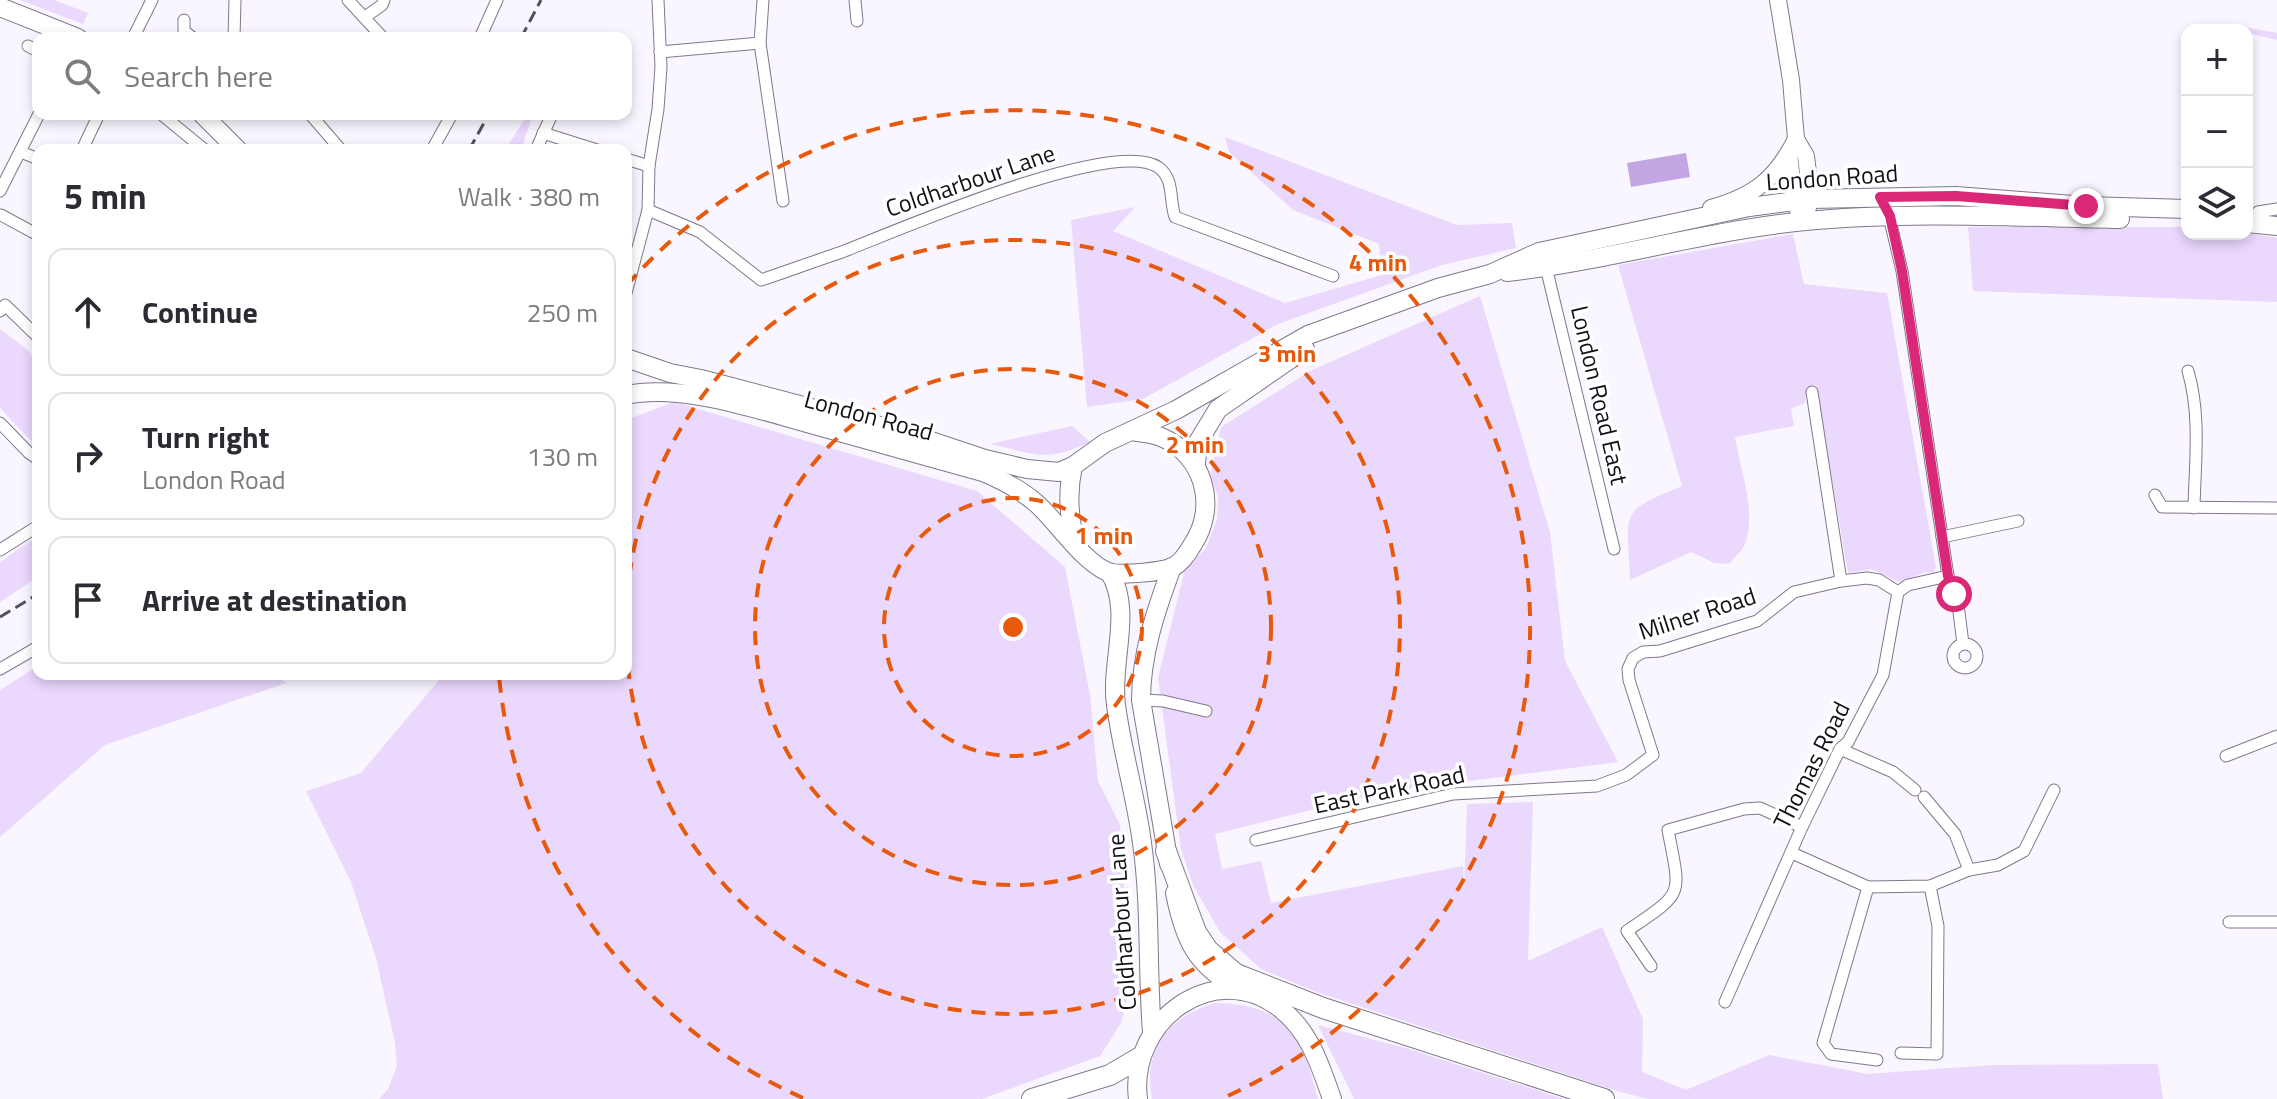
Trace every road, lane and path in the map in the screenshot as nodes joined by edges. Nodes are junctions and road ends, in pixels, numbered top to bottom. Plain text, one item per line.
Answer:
1 (152, 0) edge
2 (235, 0) edge
3 (348, 0) edge
4 (384, 0) edge
5 (497, 0) edge
6 (658, 0) edge
7 (763, 0) edge
8 (855, 0) edge
9 (1778, 0) edge
10 (0, 7) edge
11 (365, 17) junction
12 (184, 20) dead end
13 (857, 21) dead end
14 (63, 32) edge
15 (136, 32) edge
16 (185, 32) edge
17 (234, 32) edge
18 (378, 32) edge
19 (483, 32) edge
20 (760, 43) junction
21 (660, 52) junction
22 (36, 120) edge
23 (96, 120) edge
24 (168, 120) edge
25 (208, 120) edge
26 (315, 120) edge
27 (449, 120) edge
28 (549, 120) edge
29 (543, 133) junction
30 (85, 144) edge
31 (198, 144) edge
32 (232, 144) edge
33 (336, 144) edge
34 (435, 144) edge
35 (538, 144) edge
36 (578, 144) edge
37 (1792, 146) junction
38 (21, 152) junction
39 (32, 157) edge
40 (632, 161) edge
41 (649, 166) junction
42 (0, 191) edge
43 (1880, 197) junction
44 (1802, 200) junction
45 (783, 201) dead end
46 (2181, 209) edge
47 (648, 210) junction
48 (2277, 212) edge
49 (0, 213) edge
50 (2253, 215) edge
51 (1890, 216) junction
52 (2253, 216) edge
53 (1803, 221) junction
54 (2181, 221) edge
55 (2277, 226) edge
56 (1647, 228) junction
57 (32, 232) edge
58 (1543, 260) junction
59 (632, 270) edge
60 (1333, 276) dead end
61 (2, 305) edge
62 (1343, 323) junction
63 (32, 332) edge
64 (632, 360) edge
65 (2188, 371) dead end
66 (1812, 392) dead end
67 (632, 394) edge
68 (0, 423) edge
69 (1129, 431) junction
70 (32, 455) edge
71 (1196, 464) junction
72 (1073, 466) junction
73 (2155, 495) dead end
74 (2194, 508) junction
75 (2277, 508) edge
76 (2018, 521) dead end
77 (32, 530) edge
78 (1942, 537) junction
79 (1075, 542) junction
80 (1614, 549) dead end
81 (0, 550) edge
82 (1172, 567) junction
83 (1110, 573) junction
84 (1948, 576) junction
85 (1841, 581) junction
86 (1898, 592) junction
87 (1963, 644) dead end
88 (32, 650) edge
89 (0, 669) edge
90 (1141, 700) junction
91 (1206, 711) dead end
92 (2277, 736) edge
93 (1840, 749) junction
94 (2226, 756) dead end
95 (1626, 775) joint
96 (2054, 790) dead end
97 (1802, 827) junction
98 (1256, 840) dead end
99 (1166, 851) junction
100 (1792, 853) junction
101 (1969, 870) junction
102 (1930, 886) junction
103 (1868, 887) junction
104 (2229, 922) dead end
105 (2277, 922) edge
106 (1651, 966) dead end
107 (1242, 991) junction
108 (1262, 997) junction
109 (1725, 1002) dead end
110 (1323, 1008) junction
111 (1152, 1032) junction
112 (1901, 1053) dead end
113 (1139, 1058) junction
114 (1877, 1060) dead end
115 (1332, 1097) edge
116 (1032, 1099) edge
117 (1138, 1099) edge
118 (1604, 1099) edge

1 - 15 street
2 - 17 street
3 - 11 street
4 - 11 street
5 - 19 street
6 - 21 street
7 - 20 street
8 - 13 street
9 - 37 main road
10 - 14 main road
11 - 18 street
12 - 16 street
20 - 21 street
20 - 45 street
21 - 41 street
22 - 38 street
23 - 30 street
24 - 31 street
25 - 32 main road
26 - 33 street
27 - 34 street
28 - 29 street
29 - 35 street
29 - 36 street
37 - 44 main road
37 - 56 main road
38 - 39 street
38 - 42 street
40 - 41 street
41 - 47 street
43 - 44 main road, London Road
43 - 46 main road, London Road
43 - 51 street
44 - 53 main road
44 - 56 main road, London Road
47 - 59 street
47 - 60 street, Coldharbour Lane
48 - 50 main road
49 - 57 street
51 - 53 main road, London Road
51 - 54 main road, London Road
51 - 78 street
52 - 55 main road
53 - 58 main road, London Road
56 - 58 main road, London Road
58 - 62 main road, London Road
58 - 80 street, London Road East
61 - 63 street
62 - 69 main road, London Road
62 - 71 main road, London Road
64 - 72 main road, London Road
65 - 74 street
66 - 85 street
67 - 79 main road, London Road
68 - 70 street
69 - 71 main road
69 - 72 main road
71 - 82 main road
72 - 79 main road
73 - 74 street
74 - 75 street
76 - 78 street
77 - 81 street
78 - 84 street
79 - 83 main road
82 - 83 main road
82 - 90 main road, Coldharbour Lane
83 - 111 main road, Coldharbour Lane
84 - 86 street
84 - 87 street
85 - 86 street, Milner Road
85 - 95 street, Milner Road
86 - 93 street, Thomas Road
88 - 89 street
90 - 91 street
90 - 99 main road, Coldharbour Lane
92 - 94 street
93 - 97 street, Thomas Road
93 - 101 street
95 - 98 street, East Park Road
96 - 101 street
97 - 100 street, Thomas Road
97 - 106 street
99 - 107 main road, Coldharbour Lane
99 - 110 highway
100 - 103 street
100 - 109 street, Thomas Road
101 - 102 street
102 - 103 street
102 - 112 street
103 - 114 street
104 - 105 street
107 - 108 main road
107 - 111 main road
108 - 110 highway
108 - 115 main road
110 - 118 highway
111 - 113 main road
113 - 116 highway
113 - 117 main road

